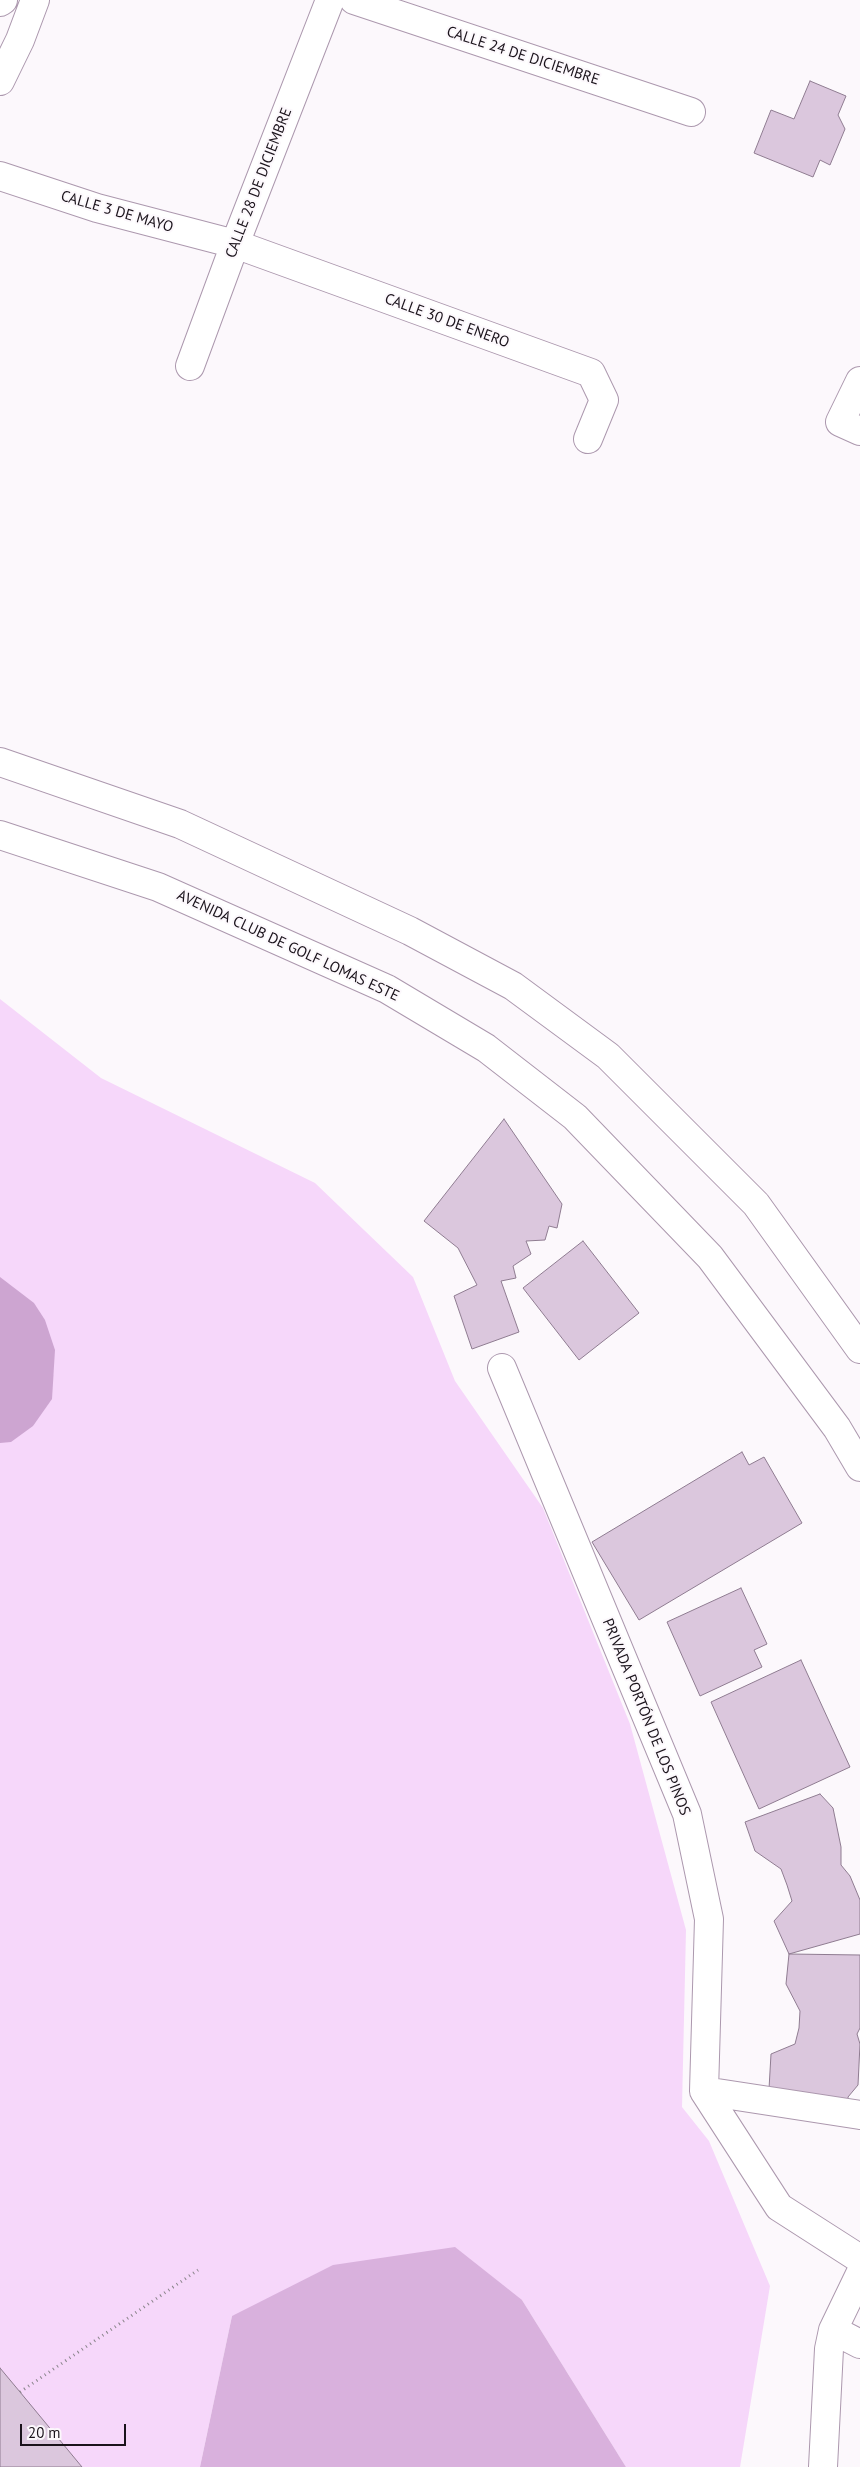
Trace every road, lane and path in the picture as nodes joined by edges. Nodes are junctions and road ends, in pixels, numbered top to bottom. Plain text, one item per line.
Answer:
1 (35, 0) edge
2 (330, 0) edge
3 (354, 0) edge
4 (0, 81) edge
5 (691, 112) dead end
6 (0, 176) edge
7 (235, 244) junction
8 (190, 366) dead end
9 (860, 381) edge
10 (860, 431) edge
11 (588, 439) dead end
12 (0, 762) edge
13 (0, 834) edge
14 (860, 1349) edge
15 (502, 1368) dead end
16 (860, 1467) edge
17 (704, 2091) junction
18 (860, 2115) edge
19 (860, 2259) edge
20 (198, 2270) dead end
21 (860, 2274) edge
22 (833, 2330) junction
23 (860, 2344) edge
24 (20, 2392) dead end
25 (823, 2467) edge

1 - 4 street
2 - 7 street, CALLE 28 DE DICIEMBRE
3 - 5 street, CALLE 24 DE DICIEMBRE
6 - 7 street, CALLE 3 DE MAYO
7 - 8 street, CALLE 28 DE DICIEMBRE
7 - 11 street, CALLE 30 DE ENERO
9 - 10 street
12 - 14 street
13 - 16 street, AVENIDA CLUB DE GOLF LOMAS ESTE
15 - 17 street, PRIVADA PORTÓN DE LOS PINOS
17 - 18 street
17 - 19 street
20 - 24 path
21 - 22 street
22 - 23 street
22 - 25 street

